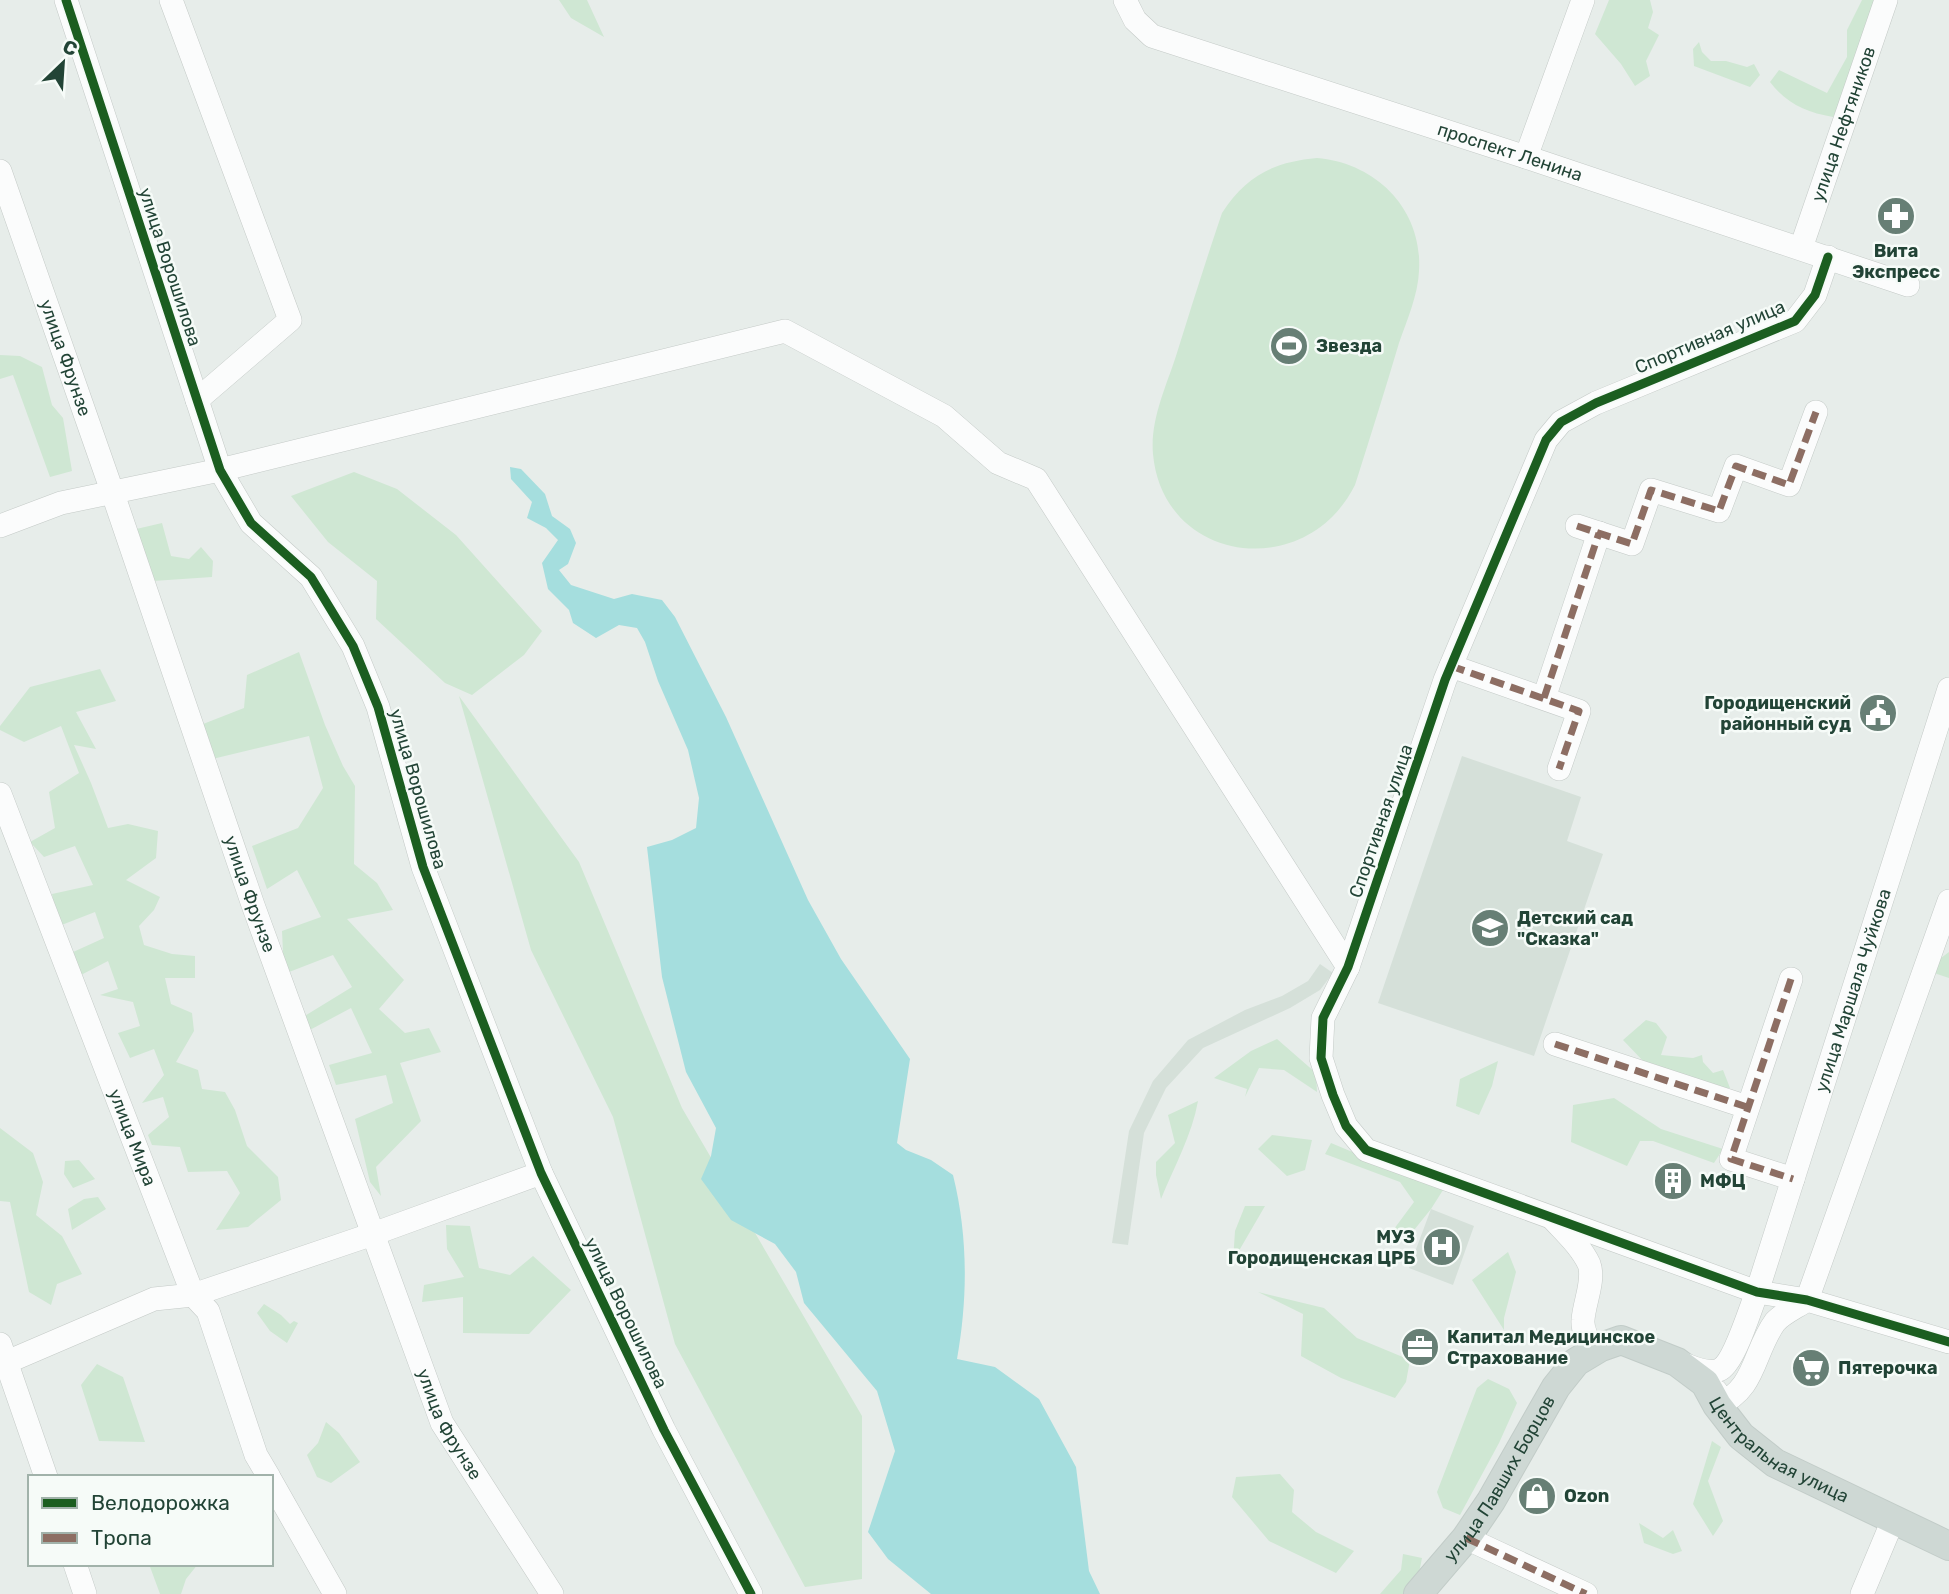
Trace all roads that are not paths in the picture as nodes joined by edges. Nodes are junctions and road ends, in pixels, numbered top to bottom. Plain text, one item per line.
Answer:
1 (66, 0) edge
2 (171, 0) edge
3 (1125, 0) edge
4 (1583, 0) edge
5 (1886, 0) edge
6 (1527, 157) junction
7 (0, 171) edge
8 (1801, 248) junction
9 (1828, 257) junction
10 (1909, 285) dead end
11 (197, 400) junction
12 (1816, 412) dead end
13 (220, 470) junction
14 (112, 491) junction
15 (0, 526) edge
16 (1577, 526) dead end
17 (1599, 533) junction
18 (1451, 666) junction
19 (1949, 689) edge
20 (1544, 698) junction
21 (1559, 769) dead end
22 (0, 794) edge
23 (1949, 901) edge
24 (1348, 967) junction
25 (1791, 979) dead end
26 (1555, 1044) dead end
27 (1747, 1107) junction
28 (541, 1173) junction
29 (1793, 1179) junction
30 (1551, 1218) junction
31 (373, 1234) junction
32 (1756, 1292) junction
33 (193, 1295) junction
34 (1807, 1300) junction
35 (1949, 1342) edge
36 (4, 1353) edge
37 (1585, 1357) junction
38 (1677, 1362) junction
39 (1718, 1370) junction
40 (1745, 1385) junction
41 (1717, 1405) junction
42 (1741, 1436) junction
43 (45, 1475) edge
44 (268, 1475) edge
45 (273, 1484) edge
46 (1893, 1520) junction
47 (1466, 1538) junction
48 (1949, 1546) edge
49 (76, 1566) edge
50 (85, 1594) edge
51 (335, 1594) edge
52 (552, 1594) edge
53 (751, 1594) edge
54 (1418, 1594) edge
55 (1586, 1594) edge
56 (1862, 1594) edge

1 - 11 street, улица Ворошилова
2 - 11 street
3 - 6 street, проспект Ленина
4 - 6 street
5 - 8 street, улица Нефтяников
6 - 8 street, проспект Ленина
7 - 14 street, улица Фрунзе
8 - 9 street, проспект Ленина
9 - 10 street, проспект Ленина
9 - 18 street, Спортивная улица
11 - 13 street, улица Ворошилова
12 - 17 street
13 - 14 street
13 - 24 street
13 - 28 street, улица Ворошилова
14 - 15 street
14 - 31 street, улица Фрунзе
16 - 17 street
17 - 20 street
18 - 20 street
18 - 24 street, Спортивная улица
19 - 29 street, улица Маршала Чуйкова
20 - 21 street
22 - 33 street, улица Мира
23 - 34 street
24 - 30 street, Спортивная улица
25 - 27 street
26 - 27 street
27 - 29 street
28 - 31 street
28 - 53 street, улица Ворошилова
29 - 32 street, улица Маршала Чуйкова
30 - 32 street, Спортивная улица
30 - 37 street
31 - 33 street
31 - 52 street, улица Фрунзе
32 - 34 street, Спортивная улица
32 - 39 street, улица Маршала Чуйкова
33 - 36 street
33 - 44 street, улица Мира
34 - 35 street, Спортивная улица
34 - 40 street
36 - 43 street
37 - 38 main road, Центральная улица
37 - 47 main road, улица Павших Борцов
38 - 39 street
38 - 41 main road, Центральная улица
39 - 41 street
40 - 41 street
40 - 42 street
41 - 42 main road, Центральная улица
42 - 46 main road, Центральная улица
45 - 51 street, улица Мира
46 - 48 main road, Центральная улица
46 - 56 street
47 - 54 main road, улица Павших Борцов
47 - 55 street, улица Павших Борцов
49 - 50 street

